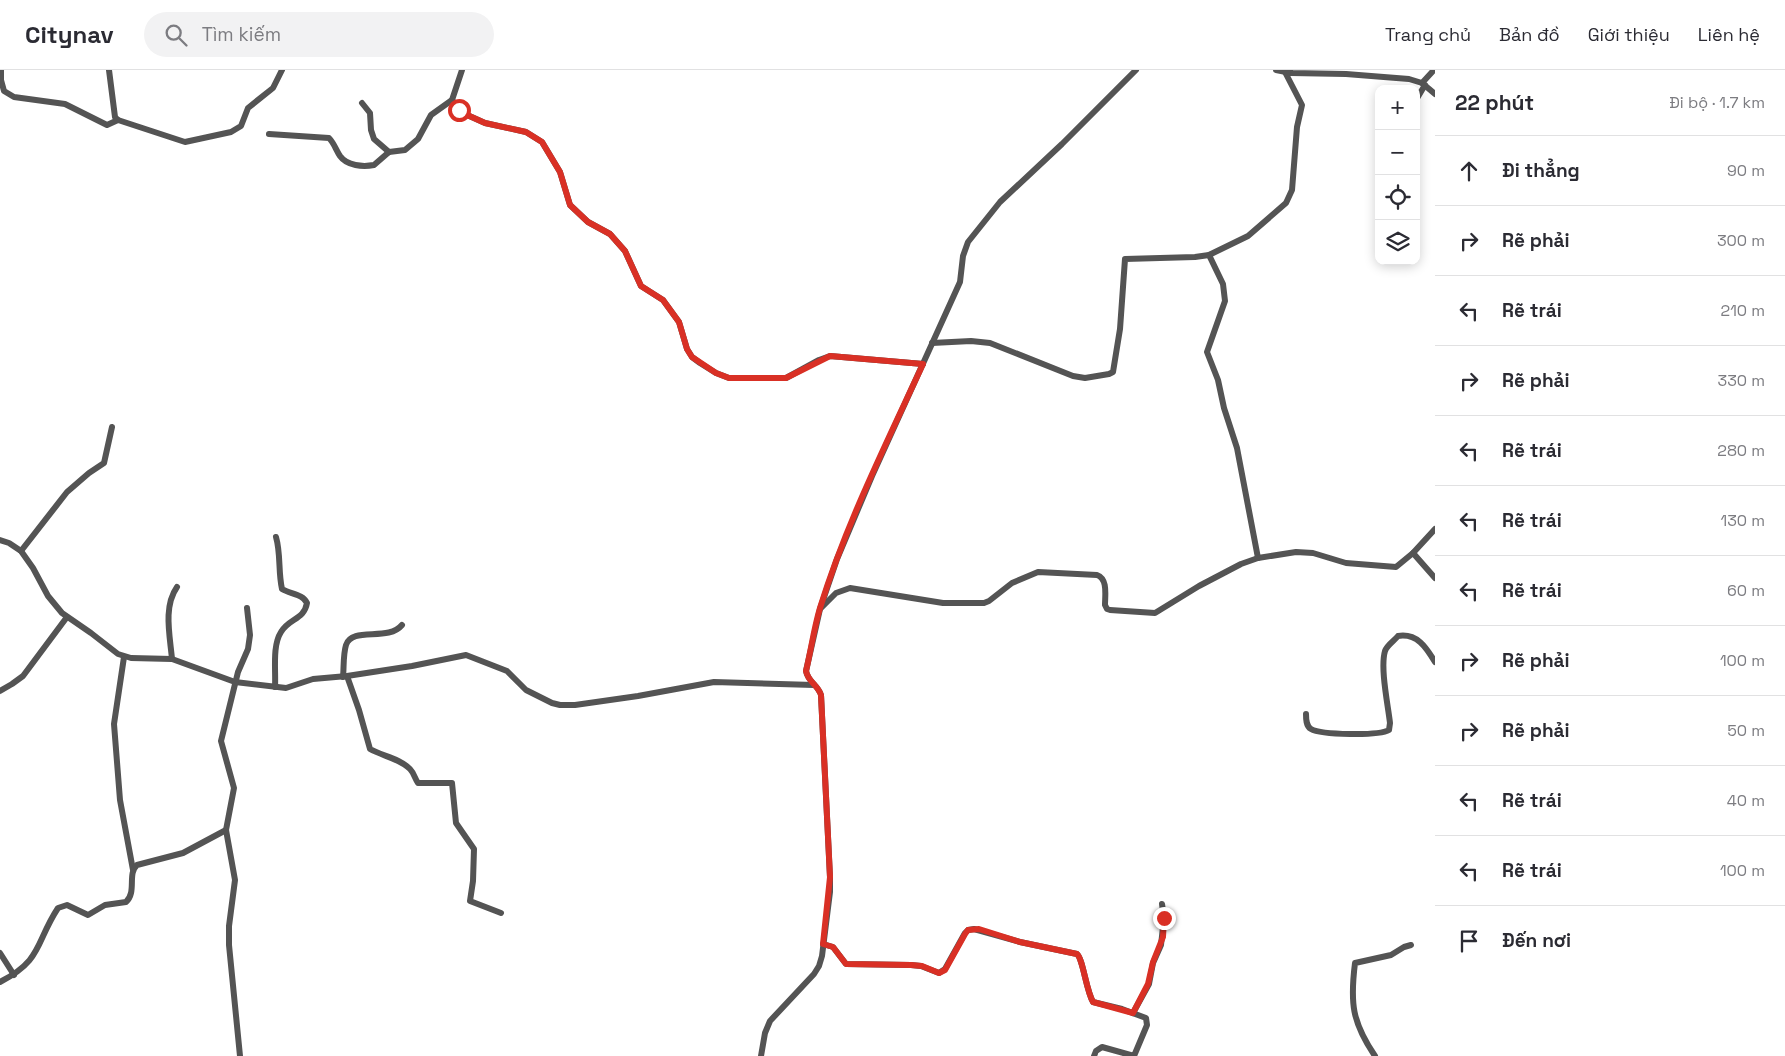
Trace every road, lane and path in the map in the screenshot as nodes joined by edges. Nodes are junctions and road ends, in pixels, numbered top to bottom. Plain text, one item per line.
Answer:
1 (1, 70) edge
2 (109, 70) edge
3 (282, 70) edge
4 (462, 70) edge
5 (1136, 70) edge
6 (1276, 70) edge
7 (1434, 70) edge
8 (1288, 71) edge
9 (1423, 84) junction
10 (1420, 91) edge
11 (1435, 94) edge
12 (452, 100) junction
13 (362, 103) dead end
14 (118, 120) junction
15 (269, 134) dead end
16 (388, 152) junction
17 (1209, 255) junction
18 (932, 343) junction
19 (923, 364) junction
20 (112, 427) dead end
21 (1435, 529) edge
22 (276, 537) dead end
23 (0, 540) edge
24 (21, 551) junction
25 (1413, 553) junction
26 (1258, 558) junction
27 (1435, 578) edge
28 (177, 588) dead end
29 (247, 608) dead end
30 (820, 609) junction
31 (66, 617) junction
32 (402, 625) dead end
33 (124, 657) junction
34 (172, 659) junction
35 (1435, 662) edge
36 (345, 677) junction
37 (235, 682) junction
38 (814, 685) junction
39 (275, 688) junction
40 (0, 691) edge
41 (1306, 714) dead end
42 (226, 830) junction
43 (133, 870) junction
44 (1162, 904) dead end
45 (501, 913) dead end
46 (823, 944) junction
47 (1411, 945) dead end
48 (0, 953) edge
49 (14, 975) junction
50 (0, 982) edge
51 (1133, 1013) junction
52 (240, 1056) edge
53 (761, 1056) edge
54 (1094, 1056) edge
55 (1375, 1056) edge

1 - 14 street
2 - 14 street
3 - 14 street
4 - 12 street
5 - 18 street
6 - 8 street
7 - 9 street
8 - 9 street
8 - 17 street
9 - 10 street
9 - 11 street
12 - 16 street
12 - 19 street
13 - 16 street
15 - 16 street
17 - 18 street
17 - 26 street
18 - 19 street
19 - 30 street
20 - 24 street
21 - 25 street
22 - 39 street
23 - 24 street
24 - 31 street
25 - 26 street
25 - 27 street
26 - 30 street
28 - 34 street
29 - 37 street
30 - 38 street
31 - 33 street
31 - 40 street
32 - 36 street
33 - 34 street
33 - 43 street
34 - 37 street
35 - 41 street
36 - 38 street
36 - 39 street
36 - 45 street
37 - 39 street
37 - 42 street
38 - 46 street
42 - 43 street
42 - 52 street
43 - 49 street
44 - 51 street
46 - 51 street
46 - 53 street
47 - 55 street
48 - 49 street
49 - 50 street
51 - 54 street

